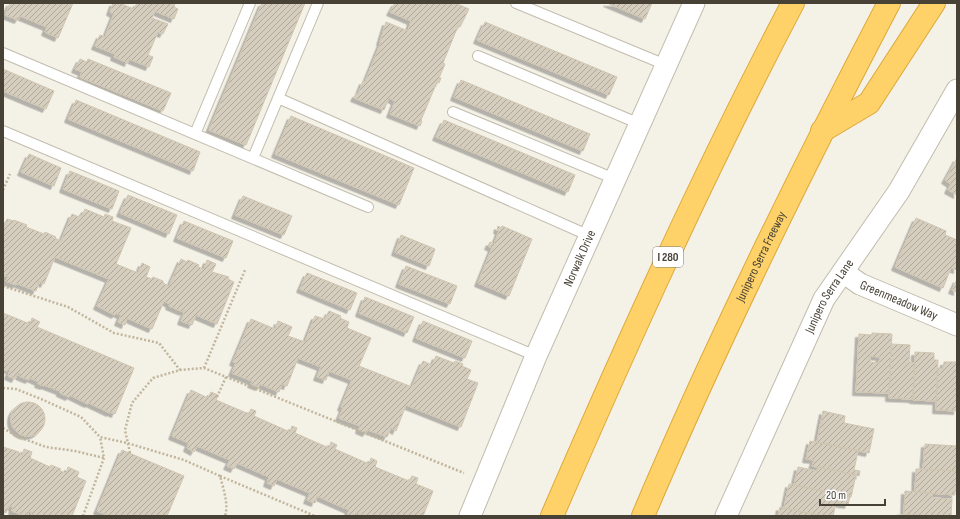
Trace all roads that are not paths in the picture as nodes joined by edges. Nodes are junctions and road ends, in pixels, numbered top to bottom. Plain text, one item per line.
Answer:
1 (250, 3) edge
2 (318, 3) edge
3 (516, 3) edge
4 (793, 3) edge
5 (889, 3) edge
6 (934, 3) edge
7 (690, 4) edge
8 (3, 54) edge
9 (478, 56) dead end
10 (666, 65) junction
11 (957, 90) edge
12 (278, 98) junction
13 (453, 112) dead end
14 (640, 124) junction
15 (3, 131) edge
16 (822, 131) junction
17 (195, 134) junction
18 (253, 158) junction
19 (615, 179) junction
20 (368, 207) dead end
21 (590, 236) junction
22 (843, 272) junction
23 (957, 325) edge
24 (536, 356) junction
25 (470, 516) edge
26 (552, 516) edge
27 (643, 516) edge
28 (726, 516) edge

1 - 17 lane
2 - 12 lane
3 - 10 lane
4 - 26 highway, I 280
5 - 16 highway, Junipero Serra Freeway
6 - 16 highway
7 - 10 street, Norwalk Drive
8 - 17 lane
9 - 14 lane
10 - 14 street, Norwalk Drive
11 - 22 street, Junipero Serra Lane
12 - 18 lane
12 - 21 lane
13 - 19 lane
14 - 19 street, Norwalk Drive
15 - 24 lane
16 - 27 highway, Junipero Serra Freeway
17 - 18 lane
18 - 20 lane
19 - 21 street, Norwalk Drive
21 - 24 street, Norwalk Drive
22 - 23 street, Greenmeadow Way
22 - 28 street, Junipero Serra Lane
24 - 25 street, Norwalk Drive

